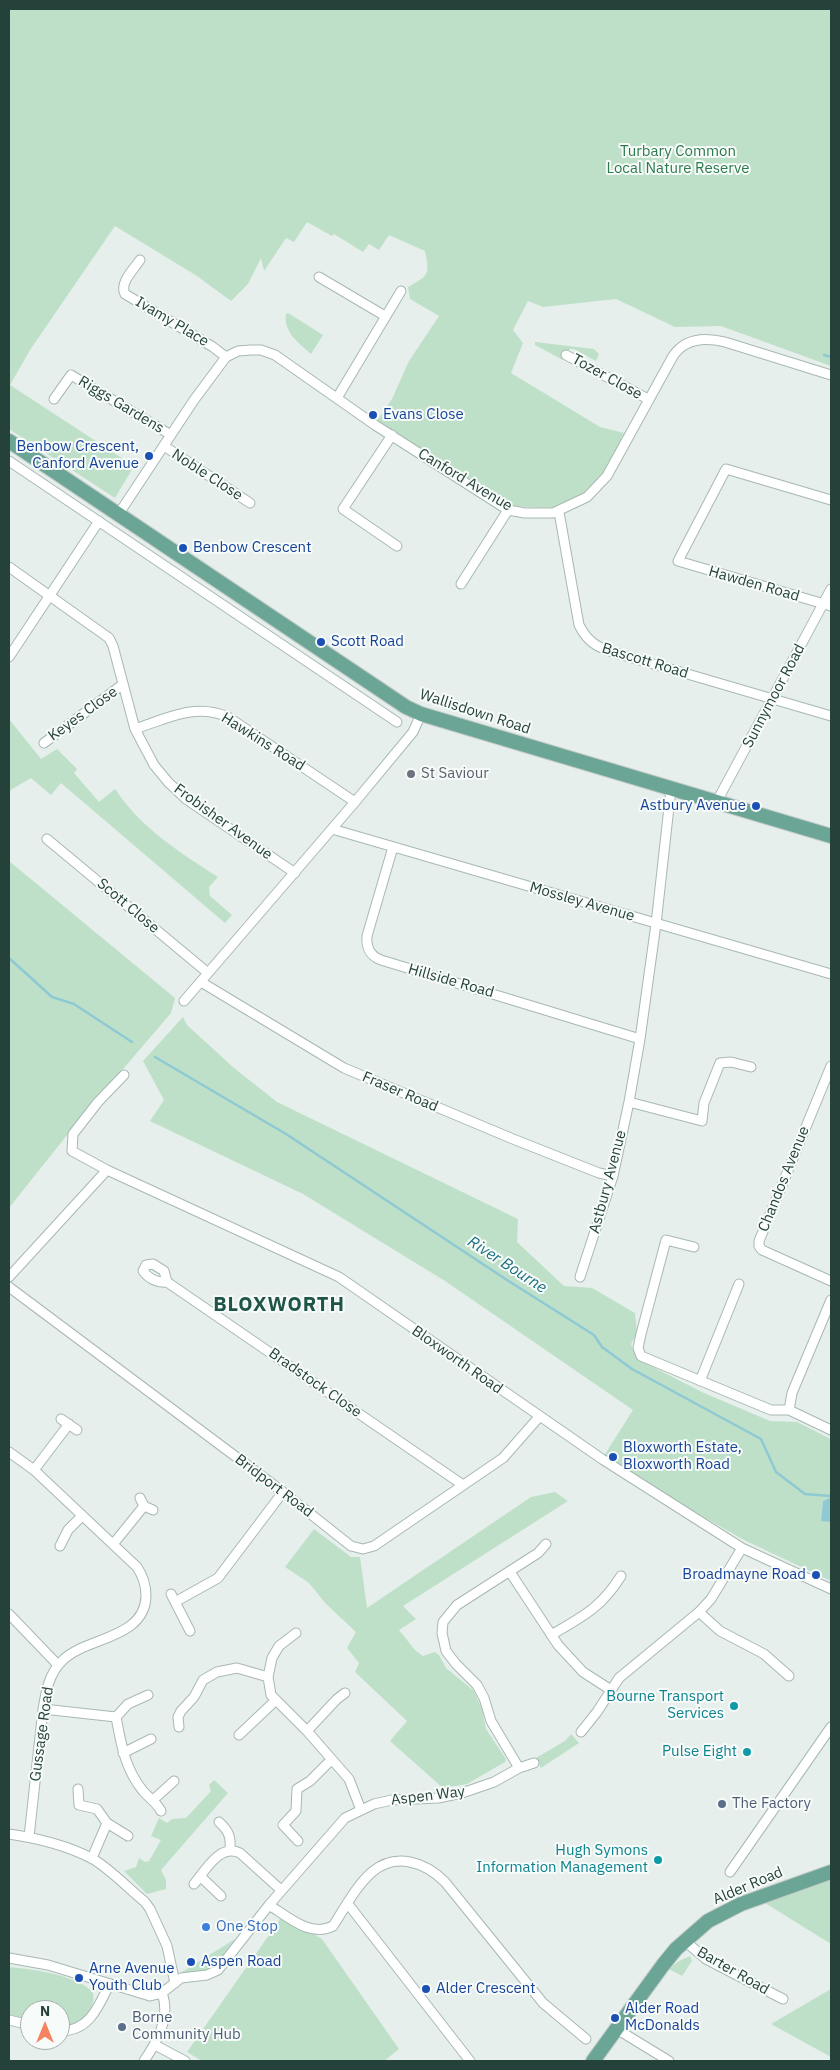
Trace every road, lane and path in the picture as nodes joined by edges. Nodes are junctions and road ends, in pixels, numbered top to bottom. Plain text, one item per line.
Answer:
1 (140, 260) dead end
2 (319, 277) dead end
3 (401, 291) dead end
4 (385, 316) junction
5 (566, 355) dead end
6 (226, 358) junction
7 (831, 375) edge
8 (337, 398) junction
9 (54, 399) dead end
10 (648, 399) junction
11 (171, 435) junction
12 (392, 435) junction
13 (9, 441) edge
14 (164, 446) junction
15 (9, 461) edge
16 (73, 485) junction
17 (64, 498) junction
18 (831, 500) edge
19 (250, 503) dead end
20 (508, 510) junction
21 (559, 512) junction
22 (118, 515) junction
23 (99, 521) junction
24 (397, 546) dead end
25 (9, 567) edge
26 (460, 584) dead end
27 (831, 589) edge
28 (49, 596) junction
29 (827, 605) edge
30 (9, 656) edge
31 (122, 685) junction
32 (772, 699) junction
33 (422, 714) junction
34 (831, 716) edge
35 (397, 722) dead end
36 (135, 729) junction
37 (44, 743) dead end
38 (670, 789) junction
39 (355, 802) junction
40 (716, 802) junction
41 (332, 829) junction
42 (831, 836) edge
43 (47, 839) dead end
44 (393, 847) junction
45 (295, 873) junction
46 (656, 924) junction
47 (208, 973) junction
48 (831, 974) edge
49 (201, 982) junction
50 (184, 1001) dead end
51 (640, 1039) junction
52 (831, 1066) edge
53 (751, 1067) dead end
54 (124, 1075) dead end
55 (628, 1102) junction
56 (107, 1170) junction
57 (613, 1176) junction
58 (694, 1247) dead end
59 (9, 1277) edge
60 (580, 1277) dead end
61 (831, 1281) edge
62 (167, 1282) dead end
63 (739, 1284) dead end
64 (9, 1287) edge
65 (831, 1300) edge
66 (700, 1380) junction
67 (789, 1410) junction
68 (540, 1417) junction
69 (77, 1430) dead end
70 (831, 1430) edge
71 (9, 1452) edge
72 (34, 1470) junction
73 (463, 1485) junction
74 (283, 1492) junction
75 (146, 1505) dead end
76 (82, 1516) junction
77 (114, 1544) junction
78 (546, 1544) dead end
79 (60, 1546) dead end
80 (742, 1548) junction
81 (510, 1572) junction
82 (621, 1576) dead end
83 (831, 1589) edge
84 (699, 1612) junction
85 (9, 1614) edge
86 (190, 1631) dead end
87 (296, 1633) dead end
88 (551, 1635) junction
89 (58, 1665) junction
90 (789, 1676) dead end
91 (268, 1677) junction
92 (611, 1690) junction
93 (345, 1694) dead end
94 (148, 1695) dead end
95 (274, 1701) junction
96 (43, 1709) junction
97 (116, 1717) junction
98 (179, 1727) dead end
99 (831, 1728) edge
100 (307, 1731) junction
101 (581, 1732) dead end
102 (239, 1735) dead end
103 (151, 1739) dead end
104 (123, 1753) junction
105 (331, 1760) junction
106 (534, 1762) dead end
107 (519, 1768) junction
108 (174, 1781) dead end
109 (78, 1789) dead end
110 (153, 1800) junction
111 (361, 1810) junction
112 (161, 1811) dead end
113 (219, 1822) dead end
114 (107, 1823) junction
115 (9, 1834) edge
116 (128, 1836) dead end
117 (29, 1837) junction
118 (298, 1841) dead end
119 (230, 1850) junction
120 (92, 1858) junction
121 (730, 1872) dead end
122 (831, 1872) edge
123 (200, 1876) junction
124 (194, 1884) dead end
125 (281, 1890) junction
126 (222, 1896) dead end
127 (348, 1904) junction
128 (269, 1905) junction
129 (685, 1941) junction
130 (9, 1958) edge
131 (175, 1983) junction
132 (109, 1985) junction
133 (162, 1993) junction
134 (783, 1999) dead end
135 (615, 2028) junction
136 (70, 2029) edge
137 (586, 2039) dead end
138 (155, 2045) junction
139 (144, 2061) edge
140 (185, 2061) edge
141 (470, 2061) edge
142 (593, 2061) edge
143 (669, 2061) edge

1 - 6 street, Ivamy Place
2 - 4 street
3 - 4 street
4 - 8 street
5 - 10 street, Tozer Close
6 - 8 street, Canford Avenue
6 - 11 street
7 - 10 street, Canford Avenue
8 - 12 street, Canford Avenue
9 - 11 street, Riggs Gardens
10 - 21 street, Canford Avenue
11 - 14 street
12 - 20 street, Canford Avenue
12 - 24 street
13 - 16 main road, Wallisdown Road
14 - 19 street, Noble Close
14 - 22 street
15 - 17 street
16 - 17 street
16 - 22 main road, Wallisdown Road
17 - 23 street
18 - 29 street, Hawden Road
20 - 21 street, Canford Avenue
20 - 26 street
21 - 32 street, Bascott Road
22 - 33 main road, Wallisdown Road
23 - 28 street
23 - 35 street
25 - 28 street, Frobisher Avenue
27 - 29 street, Sunnymoor Road
28 - 30 street
28 - 31 street, Frobisher Avenue
29 - 32 street, Sunnymoor Road
31 - 36 street, Frobisher Avenue
31 - 37 street, Keyes Close
32 - 34 street, Bascott Road
32 - 40 street, Sunnymoor Road
33 - 38 main road, Wallisdown Road
33 - 39 street
36 - 39 street, Hawkins Road
36 - 45 street, Frobisher Avenue
38 - 40 main road, Wallisdown Road
38 - 46 street, Astbury Avenue
39 - 41 street
40 - 42 main road, Wallisdown Road
41 - 44 street, Mossley Avenue
41 - 45 street
43 - 47 street, Scott Close
44 - 46 street, Mossley Avenue
44 - 51 street, Hillside Road
45 - 47 street
46 - 48 street, Mossley Avenue
46 - 51 street, Astbury Avenue
47 - 49 street
49 - 50 street
49 - 57 street, Fraser Road
51 - 55 street, Astbury Avenue
52 - 61 street, Chandos Avenue
53 - 55 street
54 - 56 street, Bloxworth Road
55 - 57 street, Astbury Avenue
56 - 59 street
56 - 68 street, Bloxworth Road
57 - 60 street, Astbury Avenue
58 - 66 street
62 - 73 street, Bradstock Close
63 - 66 street
64 - 74 street, Bridport Road
65 - 67 street
66 - 67 street
67 - 70 street
68 - 73 street, Bridport Road
68 - 80 street, Bloxworth Road
69 - 72 street
71 - 72 street, Gussage Road
72 - 76 street, Gussage Road
73 - 74 street, Bridport Road
74 - 86 street
75 - 77 street
76 - 77 street, Gussage Road
76 - 79 street
77 - 89 street, Gussage Road
78 - 81 street
80 - 83 street, Bloxworth Road
80 - 84 street
81 - 88 street
81 - 107 street
82 - 88 street
84 - 90 street
84 - 92 street
85 - 89 street
87 - 91 street
88 - 92 street
89 - 96 street, Gussage Road
91 - 95 street
91 - 98 street
92 - 101 street
93 - 100 street
94 - 97 street
95 - 100 street
95 - 102 street
96 - 97 street
96 - 117 street, Gussage Road
97 - 104 street
99 - 121 street
100 - 105 street
103 - 104 street
104 - 110 street
105 - 111 street
105 - 118 street
106 - 107 street, Aspen Way
107 - 111 street, Aspen Way
108 - 110 street
109 - 114 street
110 - 112 street
111 - 125 street, Aspen Way
113 - 119 street
114 - 116 street
114 - 120 street
115 - 117 street
117 - 120 street
119 - 123 street
119 - 125 street
120 - 131 street
122 - 129 main road, Alder Road
123 - 124 street
123 - 126 street
125 - 128 street, Aspen Way
127 - 128 street
127 - 137 street
127 - 141 street
128 - 131 street
129 - 134 street, Barter Road
129 - 135 main road, Alder Road
130 - 132 street
131 - 133 street
132 - 133 street
132 - 136 street
133 - 138 street
135 - 142 main road, Alder Road
135 - 143 street
138 - 139 street
138 - 140 street

